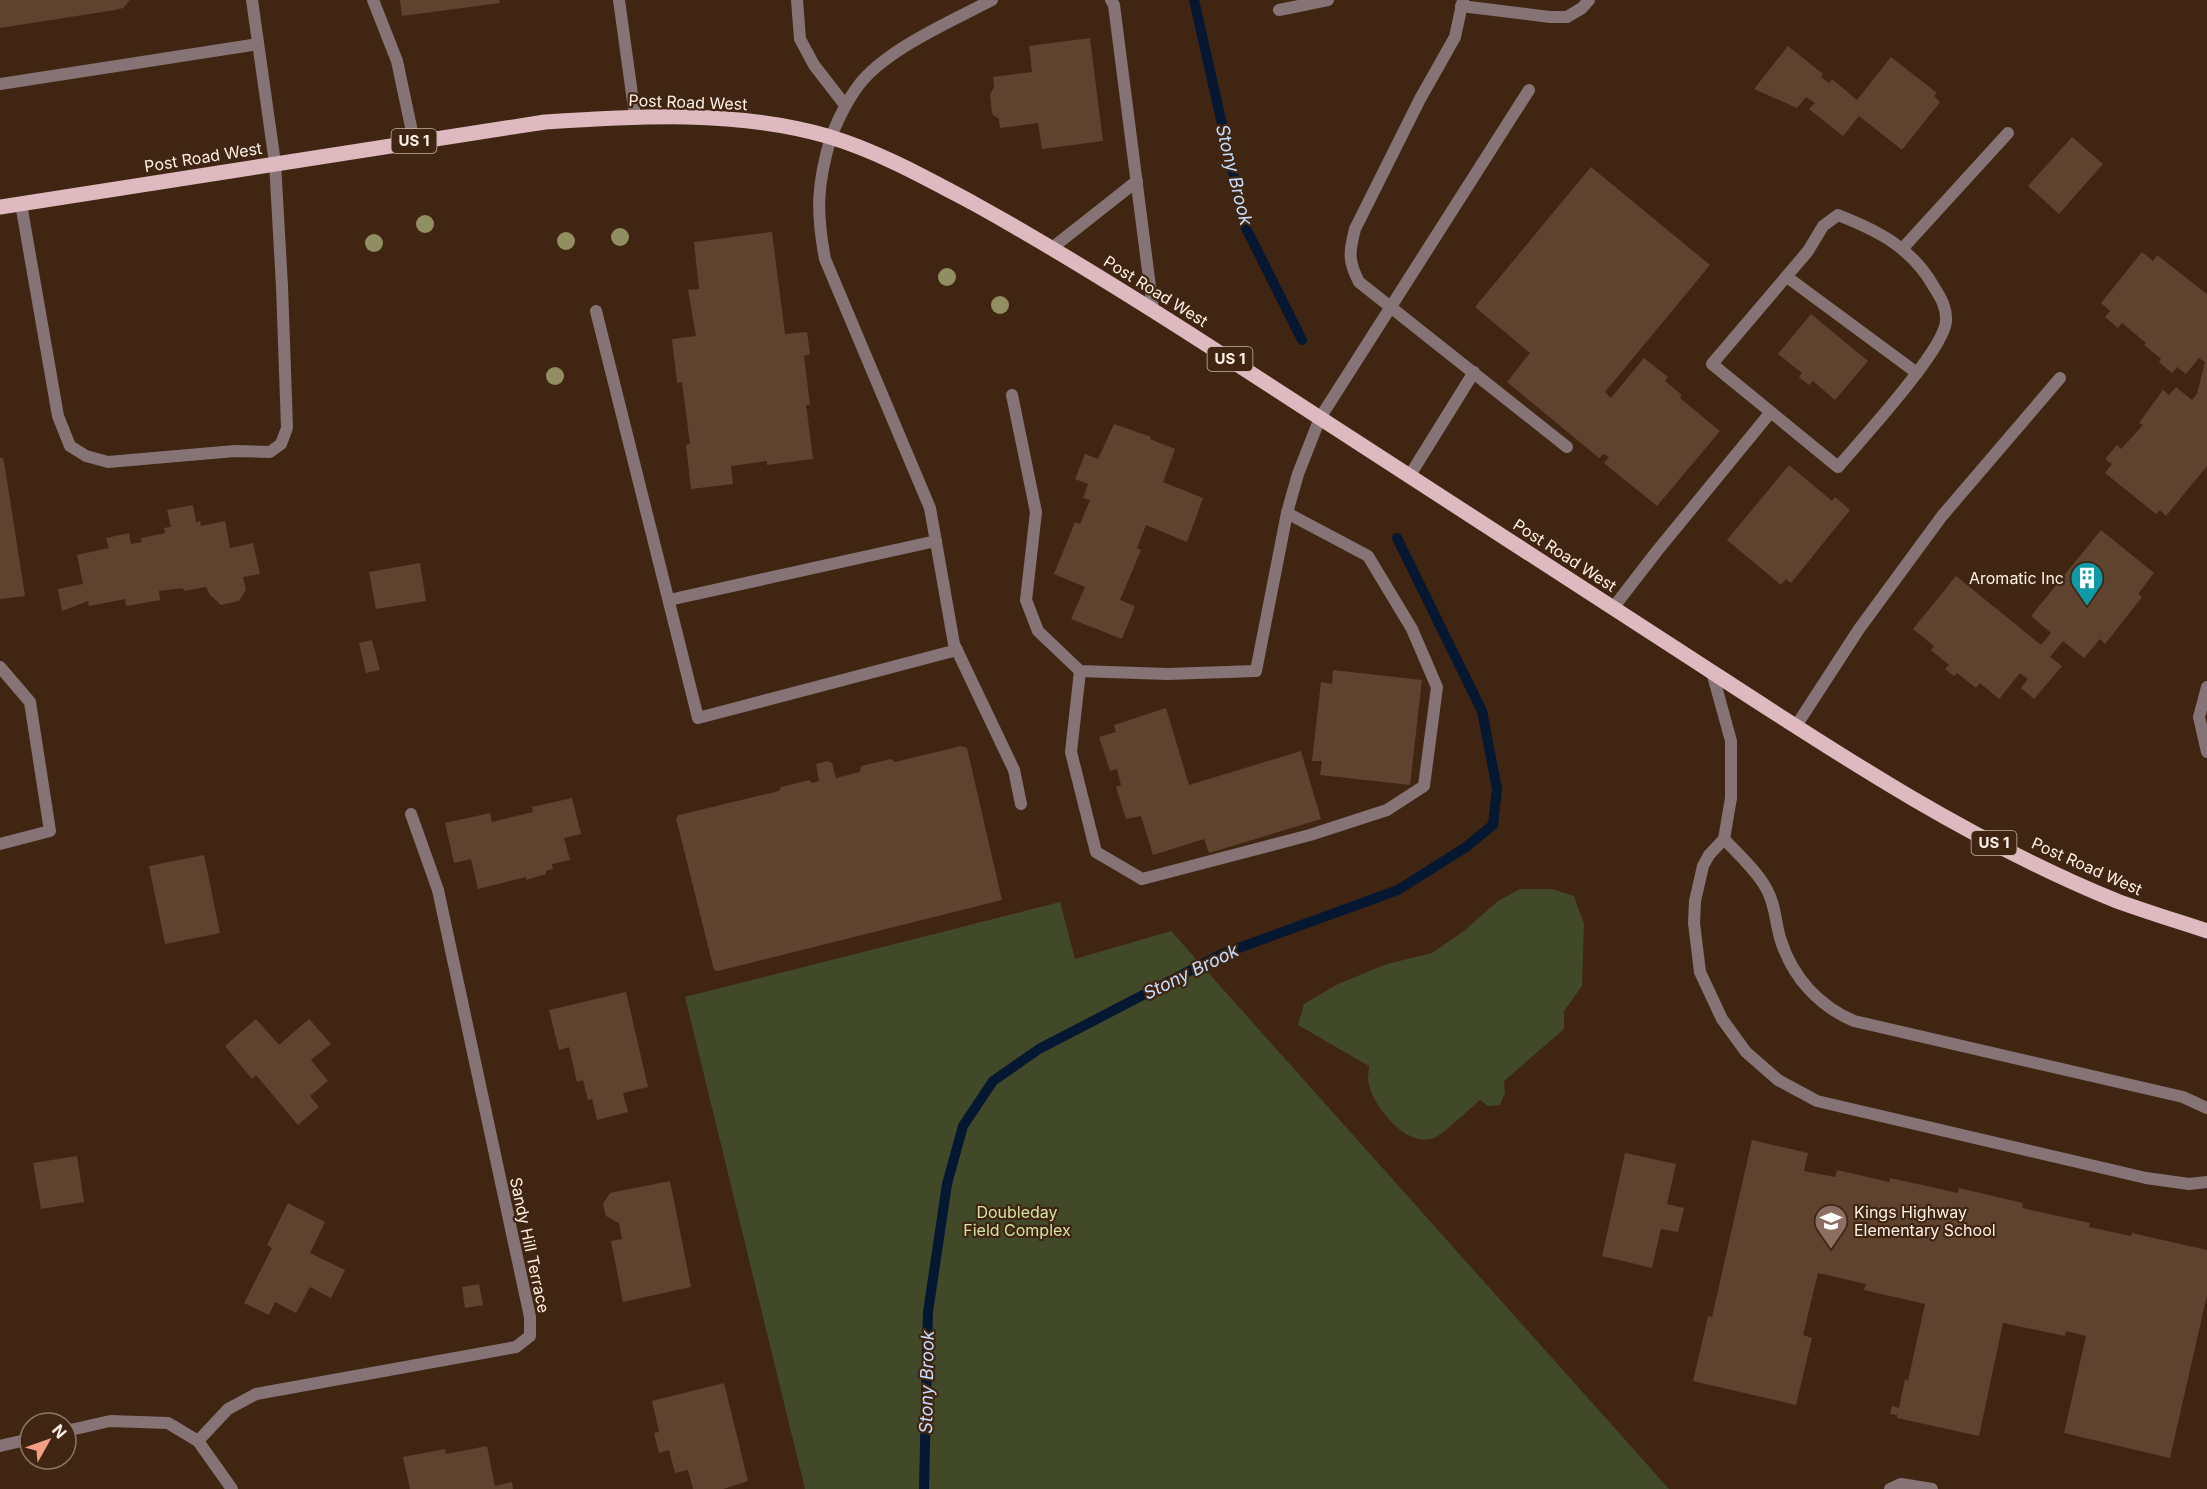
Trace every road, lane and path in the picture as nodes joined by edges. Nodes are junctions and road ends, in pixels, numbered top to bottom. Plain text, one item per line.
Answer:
1 (252, 0) edge
2 (374, 0) edge
3 (619, 0) edge
4 (797, 0) edge
5 (992, 0) edge
6 (1111, 0) edge
7 (1328, 0) edge
8 (1589, 0) edge
9 (1462, 3) edge
10 (1279, 10) dead end
11 (258, 44) junction
12 (0, 84) edge
13 (1529, 90) dead end
14 (845, 105) junction
15 (635, 116) junction
16 (2008, 133) dead end
17 (831, 137) junction
18 (414, 141) junction
19 (275, 163) junction
20 (1137, 181) junction
21 (21, 204) junction
22 (0, 207) edge
23 (1052, 248) junction
24 (1903, 248) junction
25 (1787, 277) junction
26 (1391, 306) junction
27 (1153, 310) junction
28 (596, 311) dead end
29 (1474, 372) junction
30 (1917, 373) junction
31 (2060, 378) dead end
32 (1012, 395) dead end
33 (1770, 413) junction
34 (1320, 418) junction
35 (1567, 447) dead end
36 (1410, 475) junction
37 (1287, 513) junction
38 (936, 541) junction
39 (669, 600) junction
40 (1613, 608) junction
41 (957, 650) junction
42 (0, 667) edge
43 (1080, 671) junction
44 (1712, 672) junction
45 (2207, 687) edge
46 (1796, 726) junction
47 (2207, 752) edge
48 (1021, 804) dead end
49 (411, 814) dead end
50 (1724, 839) junction
51 (0, 844) edge
52 (2207, 931) edge
53 (2207, 1108) edge
54 (2207, 1182) edge
55 (78, 1428) edge
56 (198, 1441) junction
57 (18, 1442) edge
58 (0, 1446) edge
59 (232, 1489) edge
60 (1890, 1489) edge
61 (1932, 1489) edge

1 - 11 street
2 - 18 street
3 - 15 street
4 - 14 street
5 - 14 street
6 - 20 street
7 - 10 street
8 - 9 street
9 - 26 street
11 - 12 street
11 - 19 street
13 - 26 street
14 - 17 street
15 - 17 main road, Post Road West / US 1
15 - 18 main road, Post Road West / US 1
16 - 24 street
17 - 23 main road, Post Road West / US 1
17 - 38 street
18 - 19 main road, Post Road West / US 1
19 - 21 main road, Post Road West / US 1
19 - 21 street
20 - 23 street
20 - 27 street
21 - 22 main road, Post Road West / US 1
23 - 27 main road, Post Road West / US 1
24 - 25 street
24 - 30 street
25 - 30 street
25 - 33 street
26 - 29 street
26 - 34 street
27 - 34 main road, Post Road West / US 1
28 - 39 street
29 - 35 street
29 - 36 street
30 - 33 street
31 - 46 street
32 - 43 street
33 - 40 street
34 - 36 main road, Post Road West / US 1
34 - 37 street
36 - 40 main road, Post Road West / US 1
37 - 43 street
37 - 43 street
38 - 39 street
38 - 41 street
39 - 41 street
40 - 44 main road, Post Road West / US 1
41 - 48 street
42 - 51 street
44 - 46 main road, Post Road West / US 1
44 - 50 street
45 - 47 street
46 - 52 main road, Post Road West / US 1
49 - 56 street, Sandy Hill Terrace
50 - 53 street
50 - 54 street
55 - 56 street
56 - 59 street
57 - 58 street
60 - 61 street

